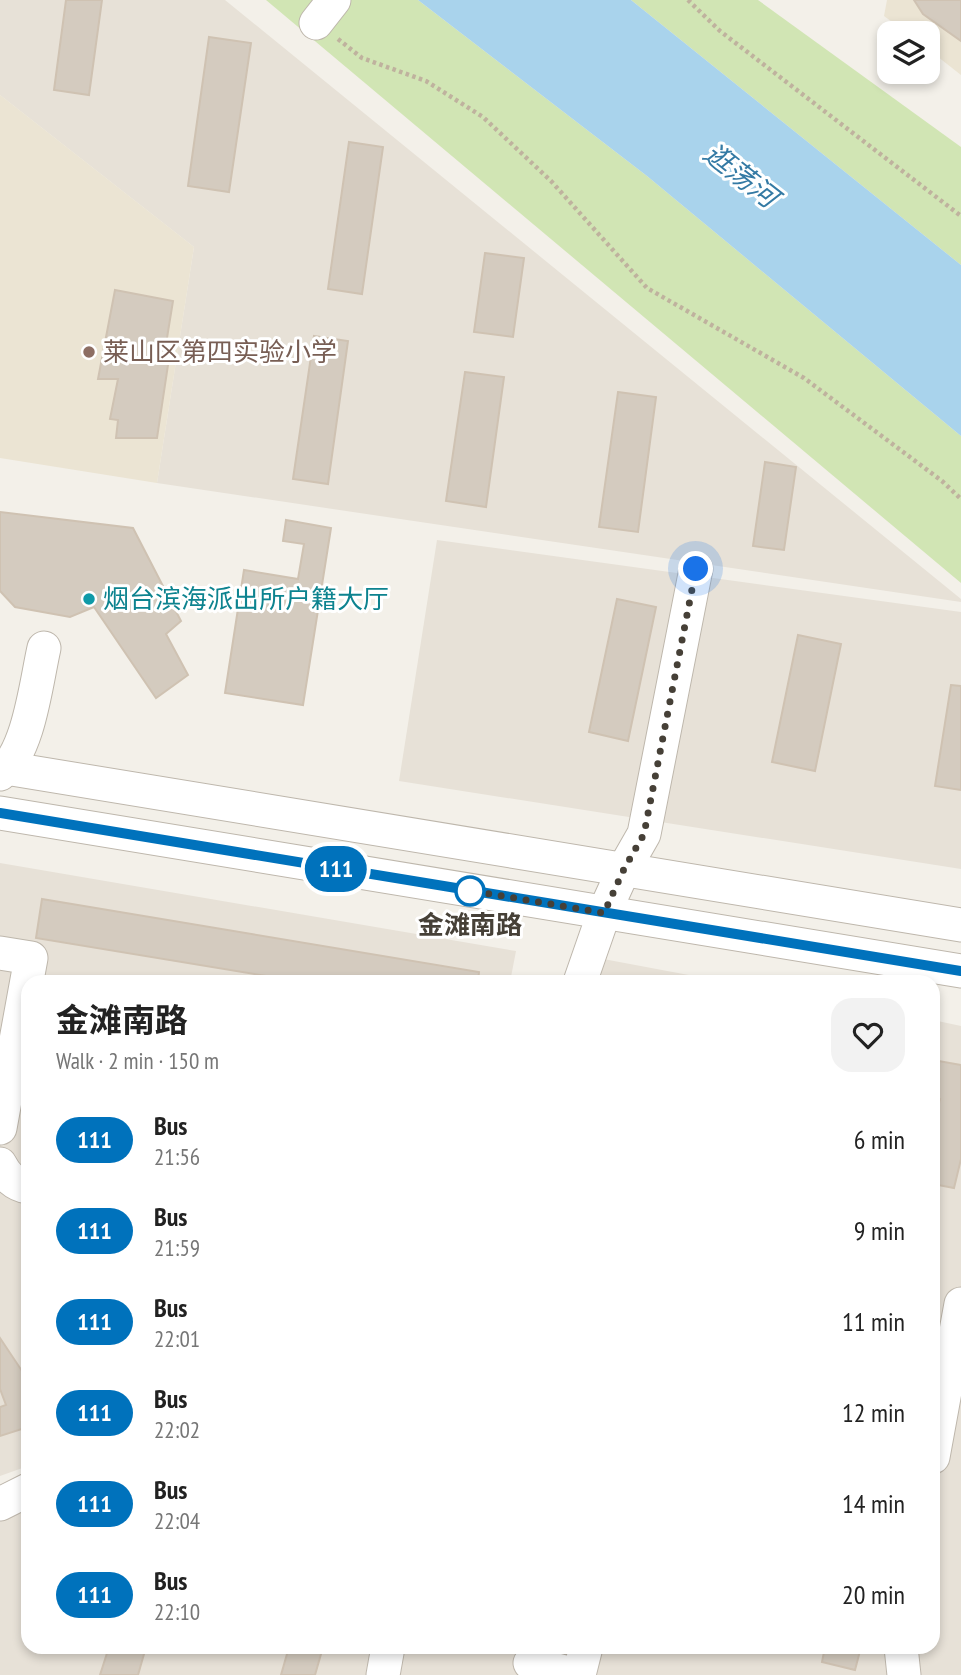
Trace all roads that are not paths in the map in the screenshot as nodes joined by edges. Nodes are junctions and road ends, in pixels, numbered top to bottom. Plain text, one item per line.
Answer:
1 (696, 569) dead end
2 (44, 648) dead end
3 (3, 770) edge
4 (0, 813) edge
5 (624, 869) junction
6 (604, 913) junction
7 (961, 925) edge
8 (0, 953) edge
9 (961, 971) edge
10 (28, 975) edge
11 (582, 975) edge
12 (21, 1013) edge
13 (0, 1128) edge
14 (0, 1164) edge
15 (21, 1186) edge
16 (961, 1304) edge
17 (940, 1419) edge
18 (21, 1494) edge
19 (0, 1504) edge
20 (387, 1654) edge
21 (584, 1654) edge
22 (902, 1654) edge
23 (530, 1662) edge
24 (383, 1675) edge
25 (578, 1675) edge
26 (904, 1675) edge

1 - 5 street
2 - 3 street
3 - 5 street
4 - 6 street
5 - 6 street
5 - 7 street
6 - 9 street
6 - 11 street
8 - 10 street
12 - 13 street
14 - 15 street
16 - 17 street
18 - 19 street
20 - 24 street
21 - 25 street
22 - 26 street
23 - 25 street

